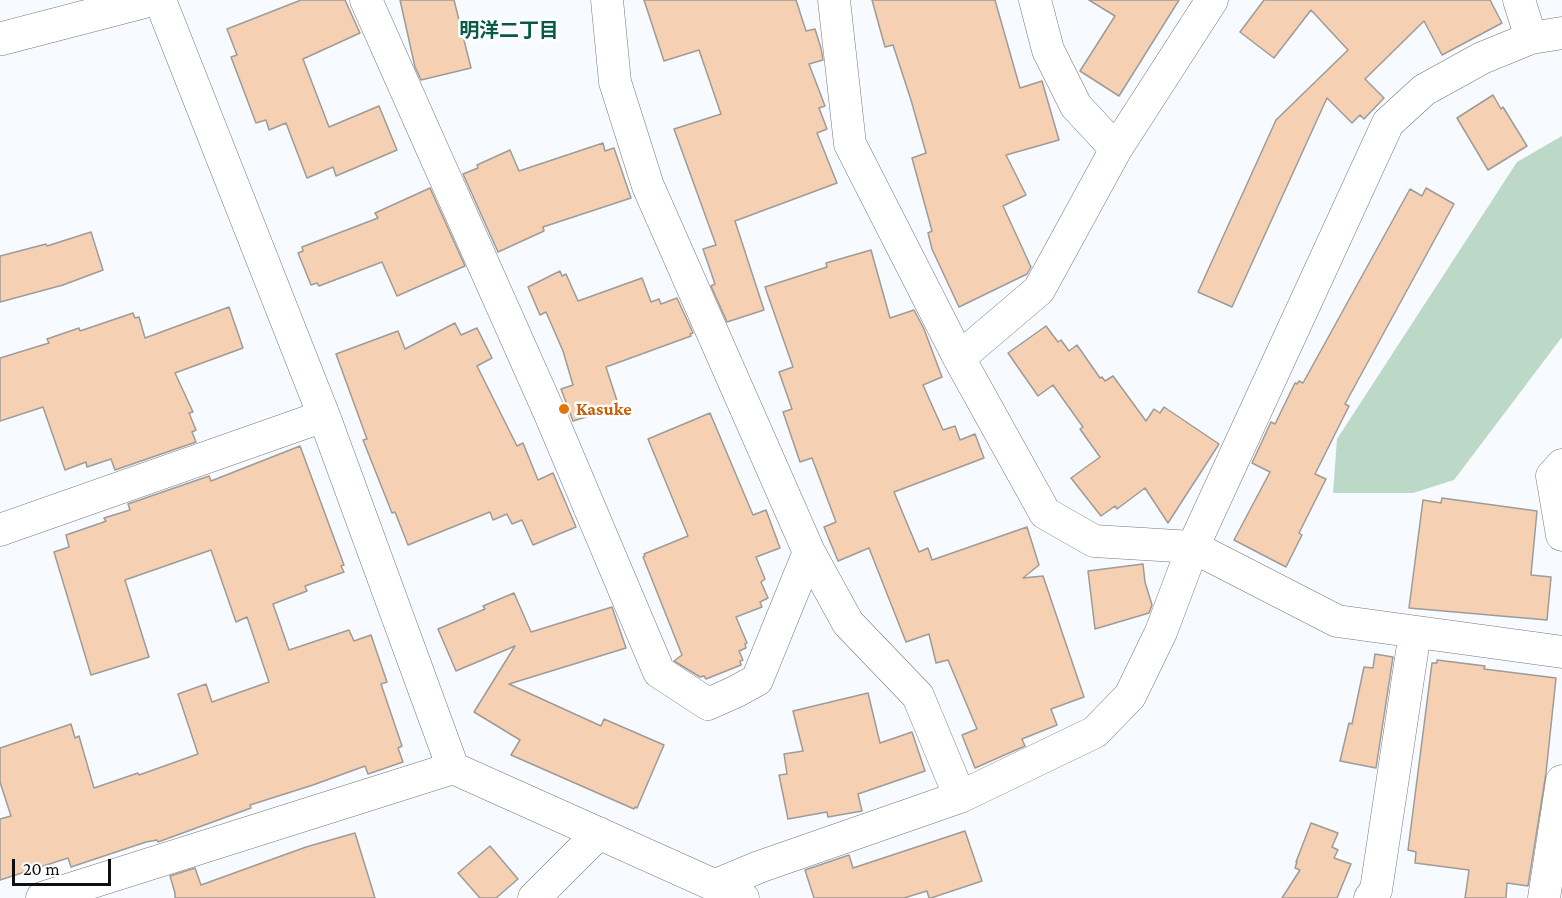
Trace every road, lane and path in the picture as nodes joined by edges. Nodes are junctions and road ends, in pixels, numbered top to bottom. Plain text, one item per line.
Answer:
1 (150, 0) edge
2 (160, 0) edge
3 (366, 0) edge
4 (607, 0) edge
5 (834, 0) edge
6 (1035, 0) edge
7 (1212, 0) edge
8 (1519, 0) edge
9 (1562, 33) edge
10 (1531, 38) junction
11 (0, 39) edge
12 (1116, 149) junction
13 (959, 358) junction
14 (324, 416) junction
15 (1562, 465) edge
16 (0, 530) edge
17 (1562, 535) edge
18 (1193, 547) junction
19 (809, 552) junction
20 (1414, 632) junction
21 (1562, 652) edge
22 (453, 768) junction
23 (1562, 781) edge
24 (960, 797) junction
25 (599, 833) junction
26 (729, 892) edge
27 (42, 898) edge
28 (534, 898) edge
29 (1370, 898) edge
30 (1544, 898) edge

1 - 11 street
2 - 14 street
3 - 19 street
4 - 19 street
5 - 13 street
6 - 12 street
7 - 12 street
8 - 10 street
9 - 10 street
10 - 18 street
12 - 13 street
13 - 18 street
14 - 16 street
14 - 22 street
15 - 17 street
18 - 20 street
18 - 24 street
19 - 24 street
20 - 21 street
20 - 29 street
22 - 25 street
22 - 27 street
23 - 30 street
24 - 26 street
25 - 26 street
25 - 28 street

